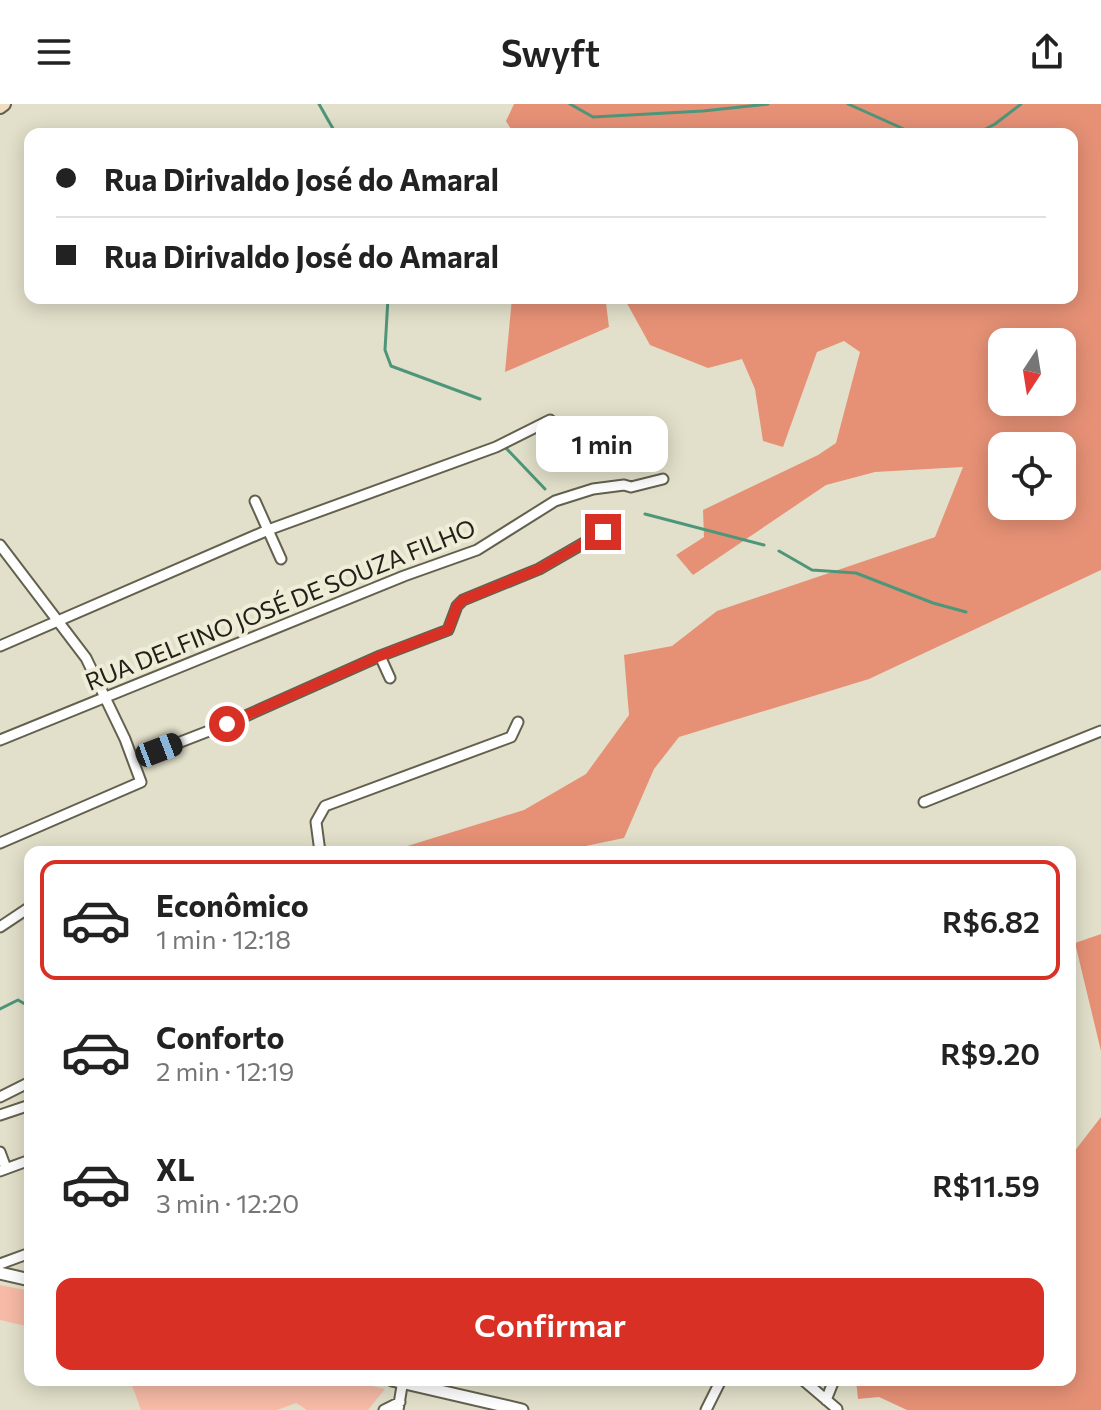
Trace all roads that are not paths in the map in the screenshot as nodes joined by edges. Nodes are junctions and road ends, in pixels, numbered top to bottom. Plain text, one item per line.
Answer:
1 (550, 420) dead end
2 (663, 479) dead end
3 (255, 501) dead end
4 (268, 530) junction
5 (603, 532) dead end
6 (0, 545) edge
7 (281, 559) dead end
8 (57, 621) junction
9 (0, 646) edge
10 (380, 656) junction
11 (390, 678) dead end
12 (106, 696) junction
13 (518, 722) dead end
14 (1101, 731) edge
15 (0, 740) edge
16 (134, 760) junction
17 (924, 802) dead end
18 (0, 843) edge
19 (319, 846) edge
20 (24, 911) edge
21 (0, 927) edge
22 (24, 1085) edge
23 (0, 1097) edge
24 (24, 1107) edge
25 (0, 1115) edge
26 (0, 1152) edge
27 (24, 1162) edge
28 (3, 1170) edge
29 (24, 1255) edge
30 (0, 1264) edge
31 (0, 1273) edge
32 (24, 1279) edge
33 (420, 1386) edge
34 (718, 1386) edge
35 (810, 1386) edge
36 (832, 1386) edge
37 (826, 1400) junction
38 (399, 1406) edge
39 (837, 1409) edge
40 (384, 1410) edge
41 (522, 1410) edge
42 (706, 1410) edge

1 - 4 street
2 - 12 street, RUA DELFINO JOSÉ DE SOUZA FILHO
3 - 4 street
4 - 7 street
4 - 8 street
5 - 10 street
6 - 8 street
8 - 9 street
8 - 12 street
10 - 11 street
10 - 16 street
12 - 15 street, RUA DELFINO JOSÉ DE SOUZA FILHO
12 - 16 street
13 - 19 street
14 - 17 street
16 - 18 street
20 - 21 street
22 - 23 street
24 - 25 street
26 - 28 street
27 - 28 street
29 - 30 street
31 - 32 street
33 - 41 street
34 - 42 street
35 - 37 street
36 - 37 street
37 - 39 street
38 - 40 street

